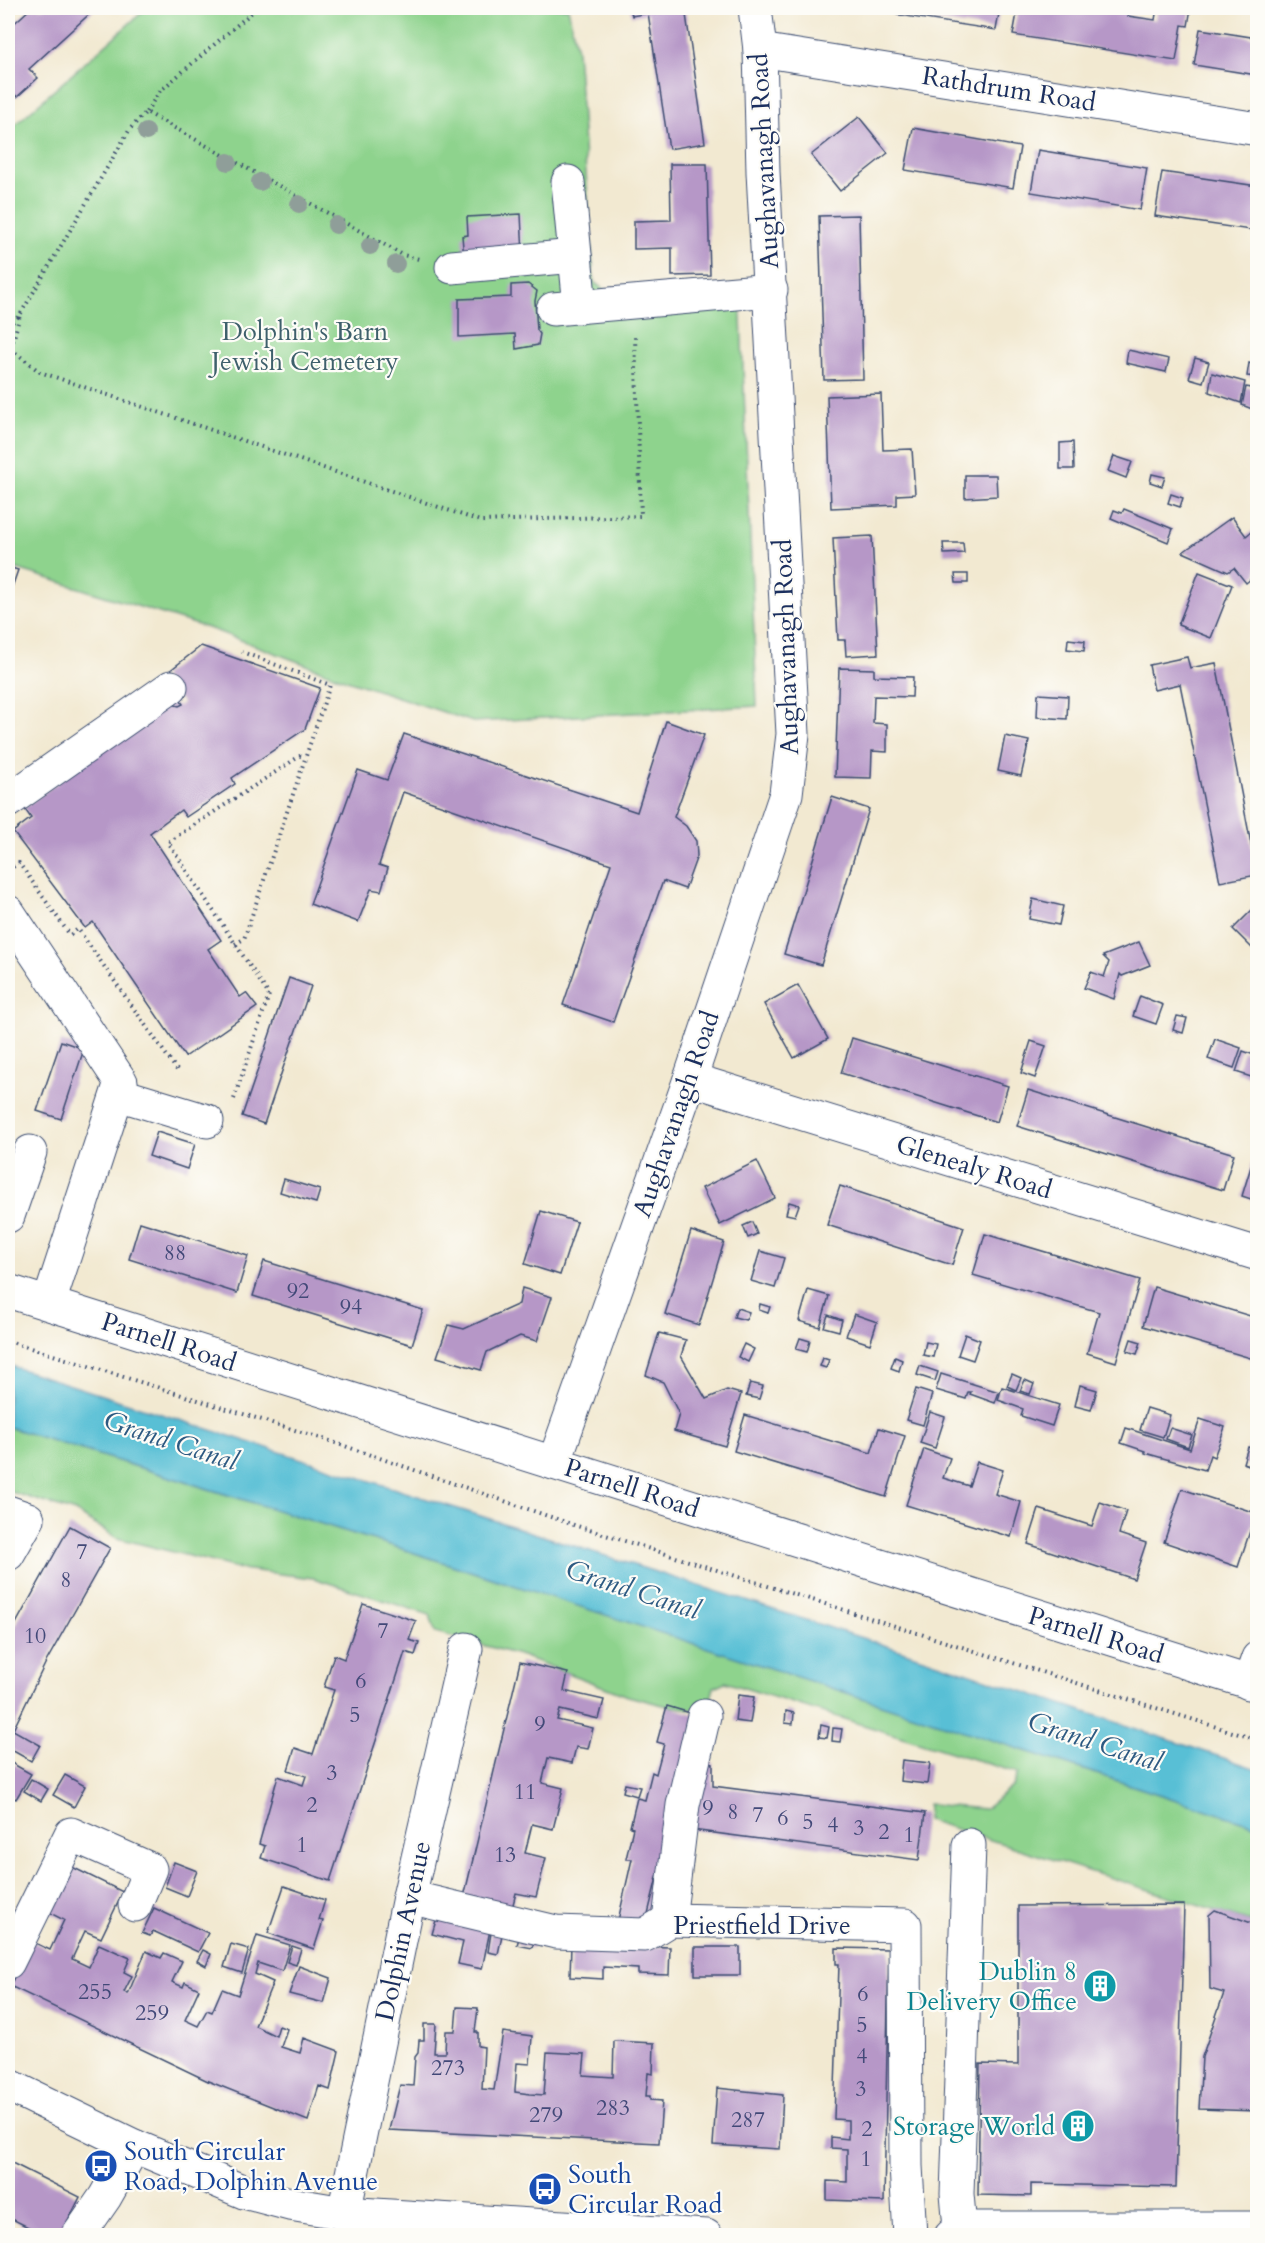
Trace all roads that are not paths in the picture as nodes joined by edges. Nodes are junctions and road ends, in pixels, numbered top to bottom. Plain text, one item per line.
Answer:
1 (755, 8) edge
2 (760, 50) junction
3 (1257, 129) edge
4 (568, 182) dead end
5 (575, 256) junction
6 (452, 267) road end
7 (771, 290) junction
8 (171, 687) dead end
9 (8, 801) edge
10 (8, 912) edge
11 (690, 1079) junction
12 (118, 1094) junction
13 (216, 1108) road end
14 (30, 1152) dead end
15 (8, 1216) edge
16 (1257, 1254) edge
17 (8, 1291) edge
18 (49, 1304) junction
19 (554, 1463) junction
20 (18, 1516) edge
21 (8, 1554) edge
22 (466, 1649) dead end
23 (1254, 1675) edge
24 (704, 1716) dead end
25 (969, 1845) dead end
26 (409, 1897) junction
27 (135, 1905) dead end
28 (669, 1920) junction
29 (8, 1962) edge
30 (8, 2085) edge
31 (134, 2146) junction
32 (344, 2213) junction
33 (1257, 2228) edge
34 (549, 2231) edge
35 (956, 2232) edge
36 (79, 2234) edge
37 (706, 2235) edge
38 (910, 2235) edge

1 - 2 street, Aughavanagh Road
2 - 3 street, Rathdrum Road
2 - 7 street, Aughavanagh Road
4 - 5 street
5 - 6 street
5 - 7 street
7 - 11 street, Aughavanagh Road
8 - 9 street
10 - 12 street
11 - 16 street, Glenealy Road
11 - 19 street, Aughavanagh Road
12 - 13 street
12 - 18 street
14 - 15 street
17 - 18 street, Parnell Road
18 - 19 street, Parnell Road
19 - 23 street, Parnell Road
20 - 21 street
22 - 26 street, Dolphin Avenue
24 - 28 street
25 - 35 street
26 - 28 street, Priestfield Drive
26 - 32 street, Dolphin Avenue
27 - 29 street
28 - 38 street, Priestfield Drive
30 - 31 street
31 - 32 street
31 - 36 street
32 - 34 street
33 - 35 street
34 - 37 street

